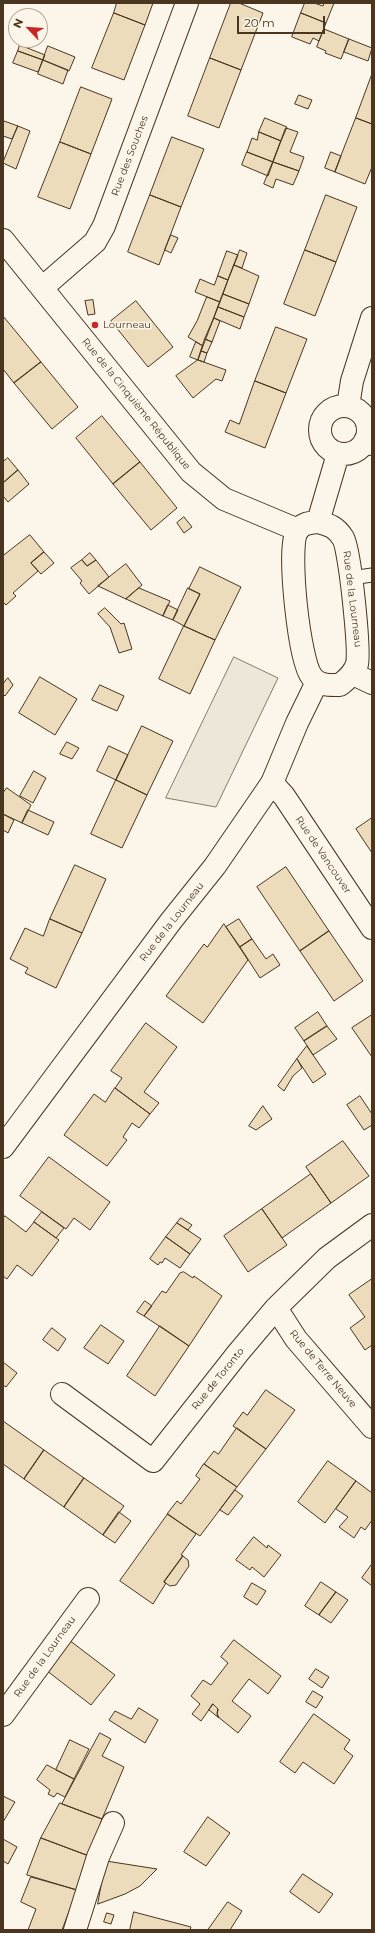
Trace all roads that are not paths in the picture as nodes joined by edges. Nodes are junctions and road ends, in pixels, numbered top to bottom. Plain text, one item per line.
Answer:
1 (188, 3) edge
2 (3, 240) edge
3 (42, 288) junction
4 (372, 318) edge
5 (348, 406) junction
6 (369, 442) edge
7 (338, 454) junction
8 (318, 522) junction
9 (298, 530) junction
10 (372, 575) edge
11 (351, 578) junction
12 (362, 679) edge
13 (317, 682) junction
14 (272, 783) junction
15 (372, 928) edge
16 (3, 1147) edge
17 (372, 1225) edge
18 (276, 1308) junction
19 (62, 1394) dead end
20 (372, 1427) edge
21 (88, 1599) dead end
22 (3, 1715) edge
23 (113, 1823) dead end
24 (75, 1930) edge

1 - 3 street, Rue des Souches
2 - 3 street, Rue de la Cinquième République
3 - 9 street, Rue de la Cinquième République
4 - 5 street
5 - 6 street
5 - 7 street
6 - 7 street
7 - 8 street
8 - 9 street
8 - 11 street, Rue de la Lourneau
9 - 13 street
10 - 11 lane
11 - 12 street, Rue de la Lourneau
12 - 13 street, Rue de la Lourneau
13 - 14 street, Rue de la Lourneau
14 - 15 street, Rue de Vancouver
14 - 16 street, Rue de la Lourneau
17 - 18 street, Rue de Toronto
18 - 19 street, Rue de Toronto
18 - 20 street, Rue de Terre Neuve
21 - 22 street, Rue de la Lourneau
23 - 24 street

